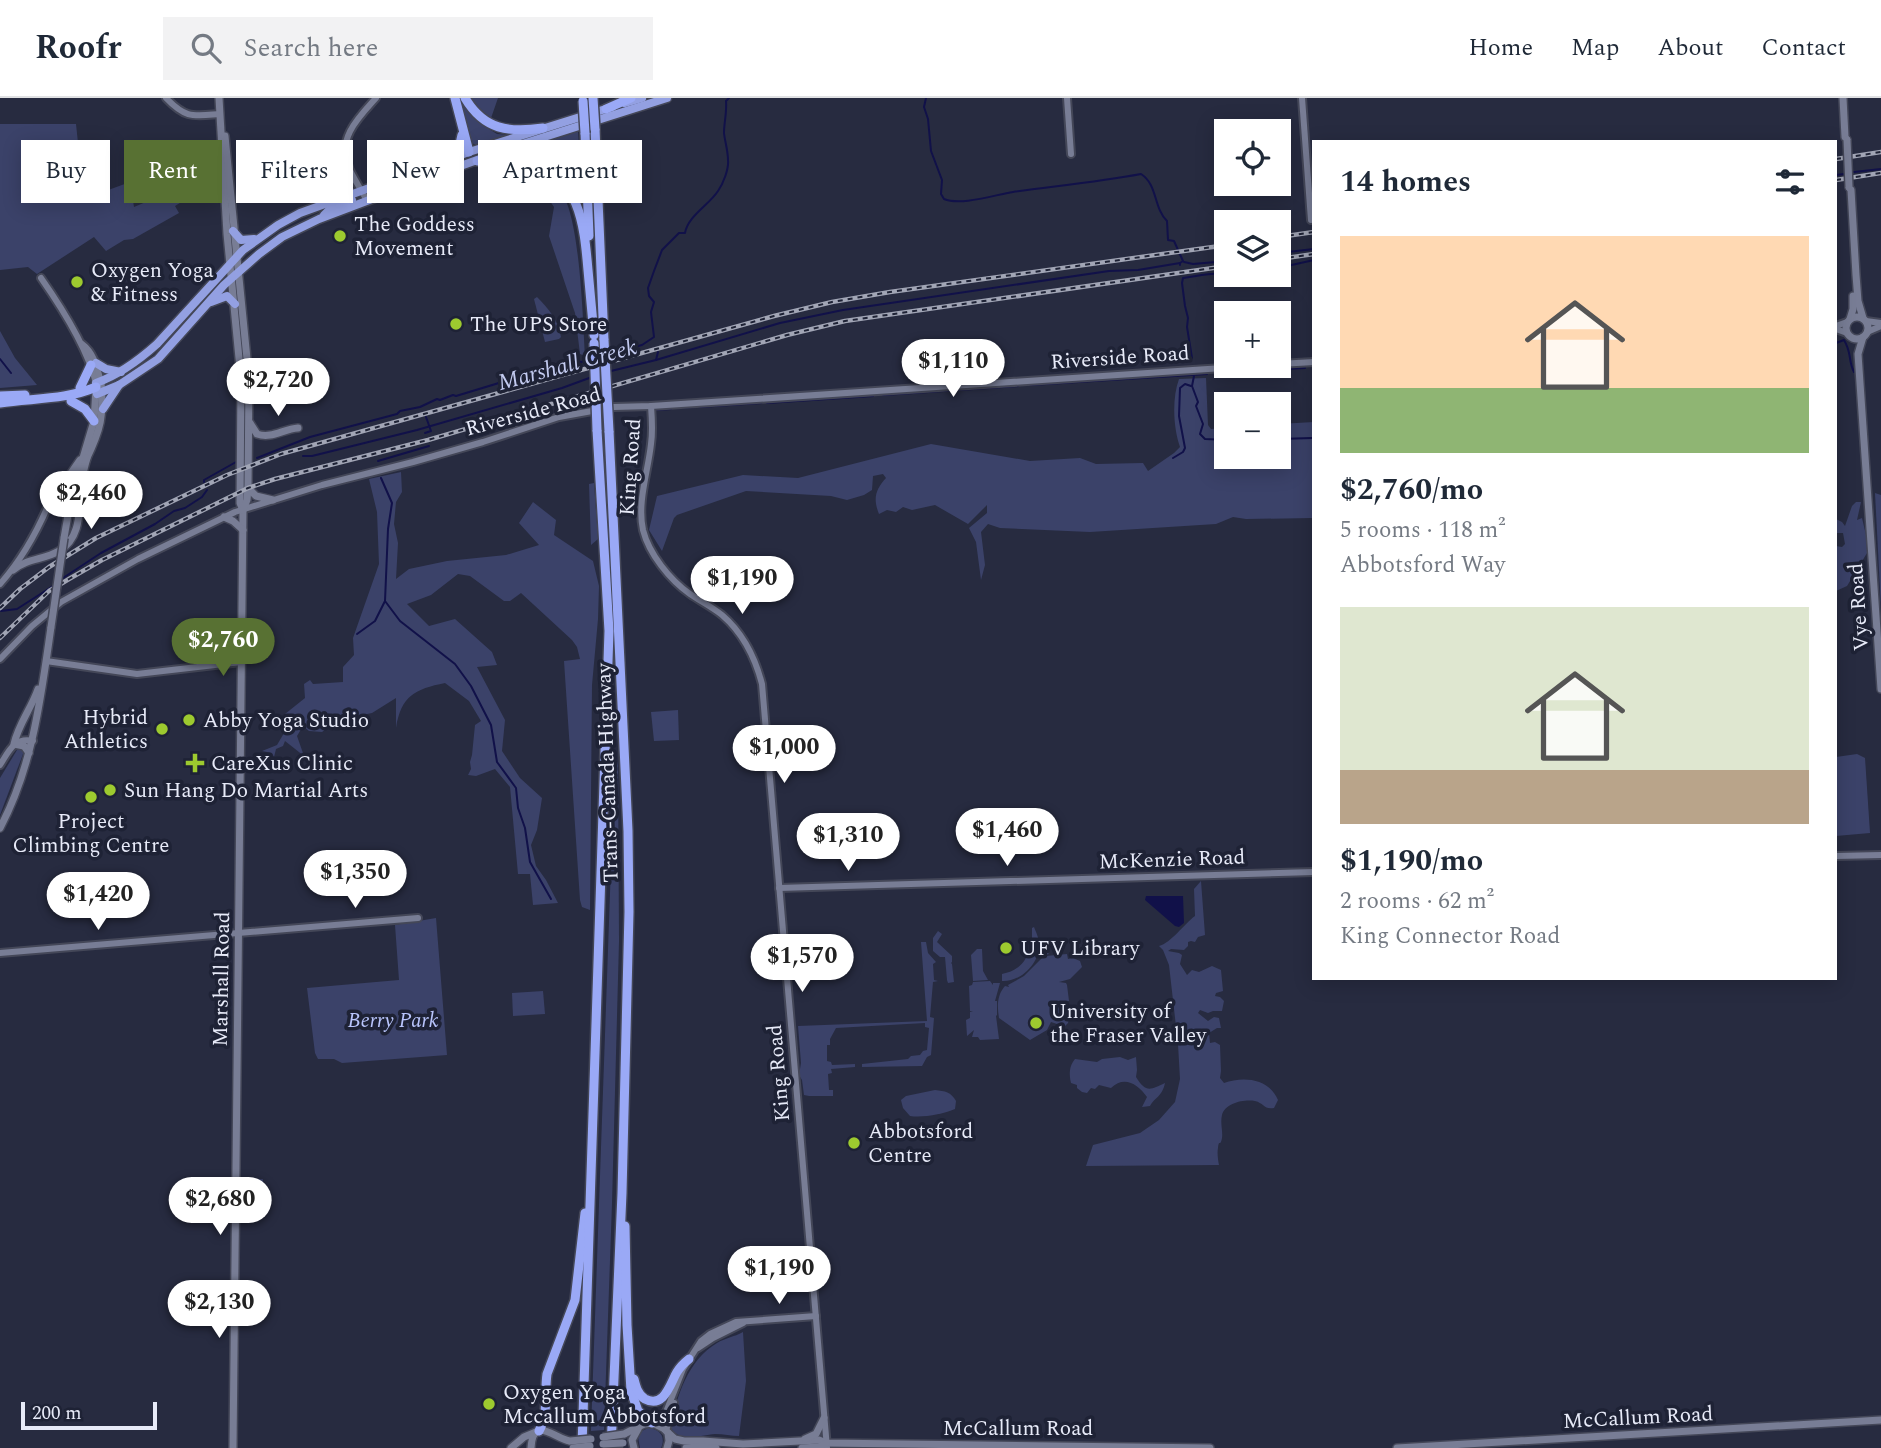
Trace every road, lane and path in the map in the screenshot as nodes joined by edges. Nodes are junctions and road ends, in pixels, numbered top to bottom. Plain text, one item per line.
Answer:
1 (166, 98) edge
2 (219, 98) edge
3 (376, 98) edge
4 (455, 98) edge
5 (465, 98) edge
6 (631, 98) edge
7 (642, 98) edge
8 (667, 98) edge
9 (1067, 98) edge
10 (1845, 98) edge
11 (587, 99) edge
12 (1303, 99) edge
13 (606, 109) junction
14 (221, 116) junction
15 (543, 128) junction
16 (463, 130) junction
17 (346, 140) edge
18 (461, 140) edge
19 (470, 152) junction
20 (464, 154) edge
21 (1071, 154) dead end
22 (477, 161) junction
23 (464, 166) edge
24 (353, 175) edge
25 (1849, 187) junction
26 (367, 189) edge
27 (362, 191) junction
28 (367, 201) joint
29 (323, 203) edge
30 (318, 206) junction
31 (319, 219) junction
32 (1311, 220) dead end
33 (233, 231) junction
34 (260, 237) junction
35 (233, 260) junction
36 (235, 275) junction
37 (41, 278) dead end
38 (208, 303) junction
39 (235, 304) junction
40 (1849, 320) junction
41 (1864, 320) junction
42 (1881, 325) edge
43 (1837, 326) edge
44 (1837, 328) edge
45 (1865, 334) junction
46 (1849, 335) junction
47 (597, 339) junction
48 (1858, 354) junction
49 (1312, 362) edge
50 (1291, 363) edge
51 (94, 364) junction
52 (1214, 369) edge
53 (121, 372) junction
54 (119, 386) junction
55 (80, 388) junction
56 (98, 388) junction
57 (0, 396) edge
58 (71, 401) junction
59 (0, 404) edge
60 (651, 406) junction
61 (103, 409) junction
62 (94, 421) junction
63 (249, 423) junction
64 (298, 428) dead end
65 (85, 457) junction
66 (248, 488) junction
67 (54, 491) joint
68 (273, 500) junction
69 (243, 510) junction
70 (225, 517) junction
71 (243, 530) junction
72 (26, 552) junction
73 (37, 558) junction
74 (13, 570) junction
75 (0, 584) edge
76 (0, 659) edge
77 (46, 661) junction
78 (241, 662) junction
79 (1881, 689) edge
80 (33, 741) junction
81 (14, 744) junction
82 (29, 753) junction
83 (0, 765) edge
84 (0, 828) edge
85 (1881, 855) edge
86 (1837, 856) edge
87 (1312, 872) edge
88 (779, 888) junction
89 (418, 918) dead end
90 (239, 934) junction
91 (0, 953) edge
92 (593, 1127) junction
93 (622, 1193) junction
94 (816, 1316) junction
95 (627, 1325) junction
96 (689, 1359) junction
97 (677, 1386) junction
98 (824, 1418) junction
99 (1881, 1420) edge
100 (652, 1423) junction
101 (640, 1426) junction
102 (538, 1431) junction
103 (552, 1432) junction
104 (667, 1432) junction
105 (606, 1443) edge
106 (588, 1444) edge
107 (572, 1445) edge
108 (558, 1446) dead end
109 (803, 1446) edge
110 (826, 1446) edge
111 (233, 1448) edge
112 (511, 1448) edge
113 (531, 1448) edge
114 (633, 1448) edge
115 (667, 1448) edge
116 (686, 1448) edge
117 (716, 1448) edge
118 (1210, 1448) edge
119 (1397, 1448) edge

1 - 14 street
2 - 14 main road, Marshall Road
3 - 17 street
4 - 16 highway
5 - 15 highway
6 - 13 highway
7 - 13 highway
8 - 22 highway
9 - 21 street
10 - 25 main road, bridge
11 - 47 highway, Trans-Canada Highway, bridge
12 - 32 street
13 - 15 highway
14 - 33 main road, Marshall Road
14 - 35 main road, Marshall Road
15 - 19 highway
16 - 18 highway
16 - 19 highway
19 - 20 highway
22 - 23 highway
22 - 47 highway
24 - 27 street
25 - 40 main road
25 - 41 main road
26 - 27 highway
27 - 28 street
27 - 30 highway
27 - 31 highway
28 - 31 highway
29 - 30 highway
30 - 34 highway
31 - 36 highway
33 - 34 highway
33 - 35 main road, Marshall Road
34 - 35 highway
35 - 36 main road, Marshall Road
35 - 53 highway
36 - 38 highway
36 - 39 main road, Marshall Road
36 - 63 main road, Marshall Road
37 - 51 street
38 - 39 highway
38 - 54 highway
39 - 69 main road, Marshall Road
40 - 41 main road
40 - 43 street
40 - 46 main road
41 - 42 street
41 - 45 main road
42 - 45 street
44 - 46 street
45 - 46 main road
45 - 48 main road, Vye Road
46 - 48 main road, Vye Road
47 - 92 highway, Trans-Canada Highway, bridge
47 - 93 highway, Trans-Canada Highway, bridge
48 - 79 main road, Vye Road
49 - 50 street
51 - 53 highway
51 - 55 highway
51 - 56 street
52 - 60 street, Riverside Road
53 - 56 highway
54 - 56 highway
54 - 61 highway
55 - 56 highway
55 - 57 highway
56 - 58 highway
56 - 59 highway
56 - 61 main road
56 - 62 main road
58 - 59 highway
58 - 62 highway
60 - 68 street, Riverside Road
60 - 88 street, King Road
61 - 65 main road
62 - 65 main road
63 - 64 main road
63 - 66 main road, Marshall Road
65 - 67 main road
65 - 73 main road
65 - 77 main road, bridge
66 - 68 main road
66 - 69 main road, Marshall Road
67 - 72 street
68 - 69 street, Riverside Road
69 - 70 street, Riverside Road
69 - 71 main road, Marshall Road
70 - 71 main road
70 - 76 street, Riverside Road
71 - 78 main road, Marshall Road
72 - 73 main road
72 - 74 street
73 - 74 main road
74 - 75 street
77 - 78 street
77 - 80 main road
77 - 81 main road
78 - 90 main road, Marshall Road
80 - 81 street
80 - 82 main road
81 - 82 main road
81 - 83 street
82 - 84 main road
85 - 86 street
87 - 88 street, McKenzie Road
88 - 94 street, King Road
89 - 90 street
90 - 91 street
90 - 111 main road, Marshall Road
92 - 102 highway
92 - 106 highway, Trans-Canada Highway
93 - 95 highway
93 - 105 highway, Trans-Canada Highway
94 - 96 street
94 - 98 street, King Road
95 - 96 highway
95 - 100 highway
96 - 97 street
97 - 100 street
97 - 104 street
98 - 109 main road
98 - 110 street, King Road
99 - 119 main road, McCallum Road
100 - 101 main road
100 - 104 main road, McCallum Road
101 - 105 main road, bridge
101 - 114 main road
102 - 103 main road
102 - 112 main road
102 - 113 main road
103 - 107 main road
103 - 108 main road
104 - 109 main road, McCallum Road
104 - 115 main road
105 - 106 main road
105 - 114 main road, bridge
106 - 107 main road, bridge
109 - 110 main road, McCallum Road
110 - 118 main road, McCallum Road
116 - 117 main road

